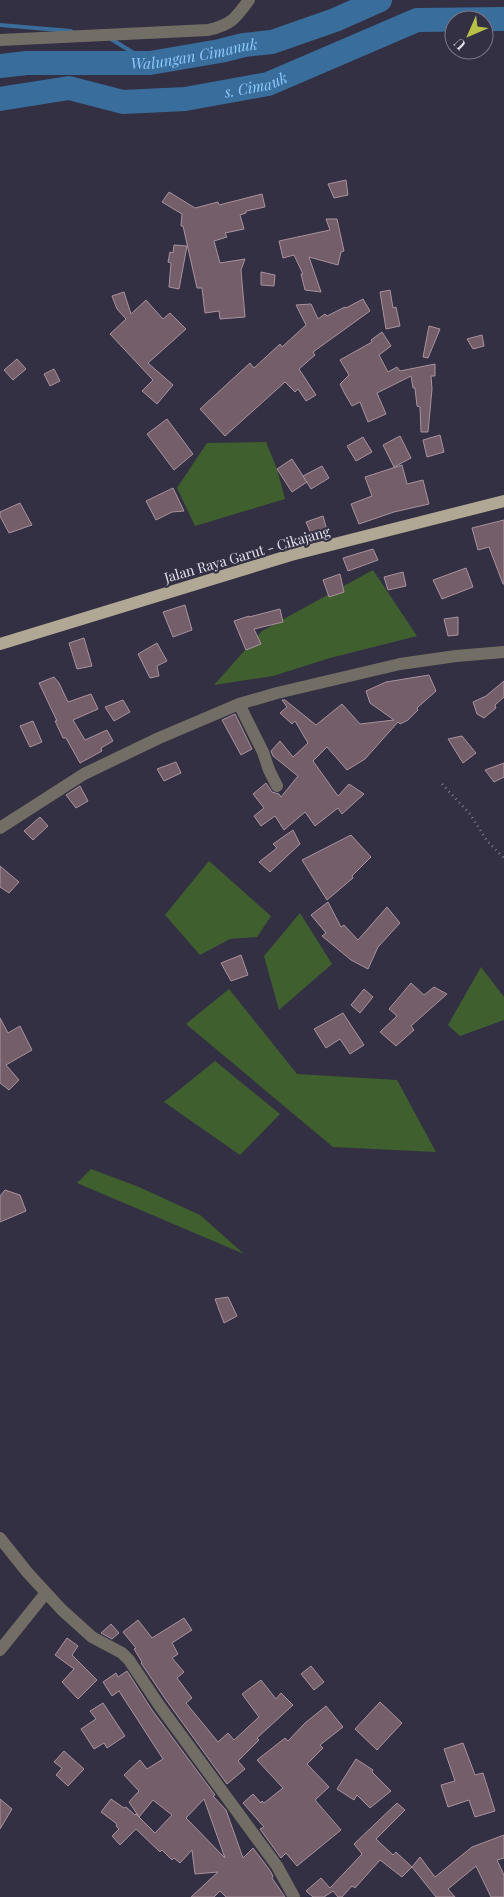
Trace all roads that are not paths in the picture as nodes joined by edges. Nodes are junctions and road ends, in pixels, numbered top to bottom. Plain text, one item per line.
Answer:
1 (249, 0) edge
2 (0, 40) edge
3 (504, 501) edge
4 (0, 644) edge
5 (504, 652) edge
6 (239, 704) junction
7 (277, 786) dead end
8 (0, 828) edge
9 (0, 1538) edge
10 (45, 1594) junction
11 (0, 1650) edge
12 (294, 1897) edge

1 - 2 street
3 - 4 main road, Jalan Raya Garut - Cikajang
5 - 6 street
6 - 7 street
6 - 8 street
9 - 10 street
10 - 11 street
10 - 12 street

